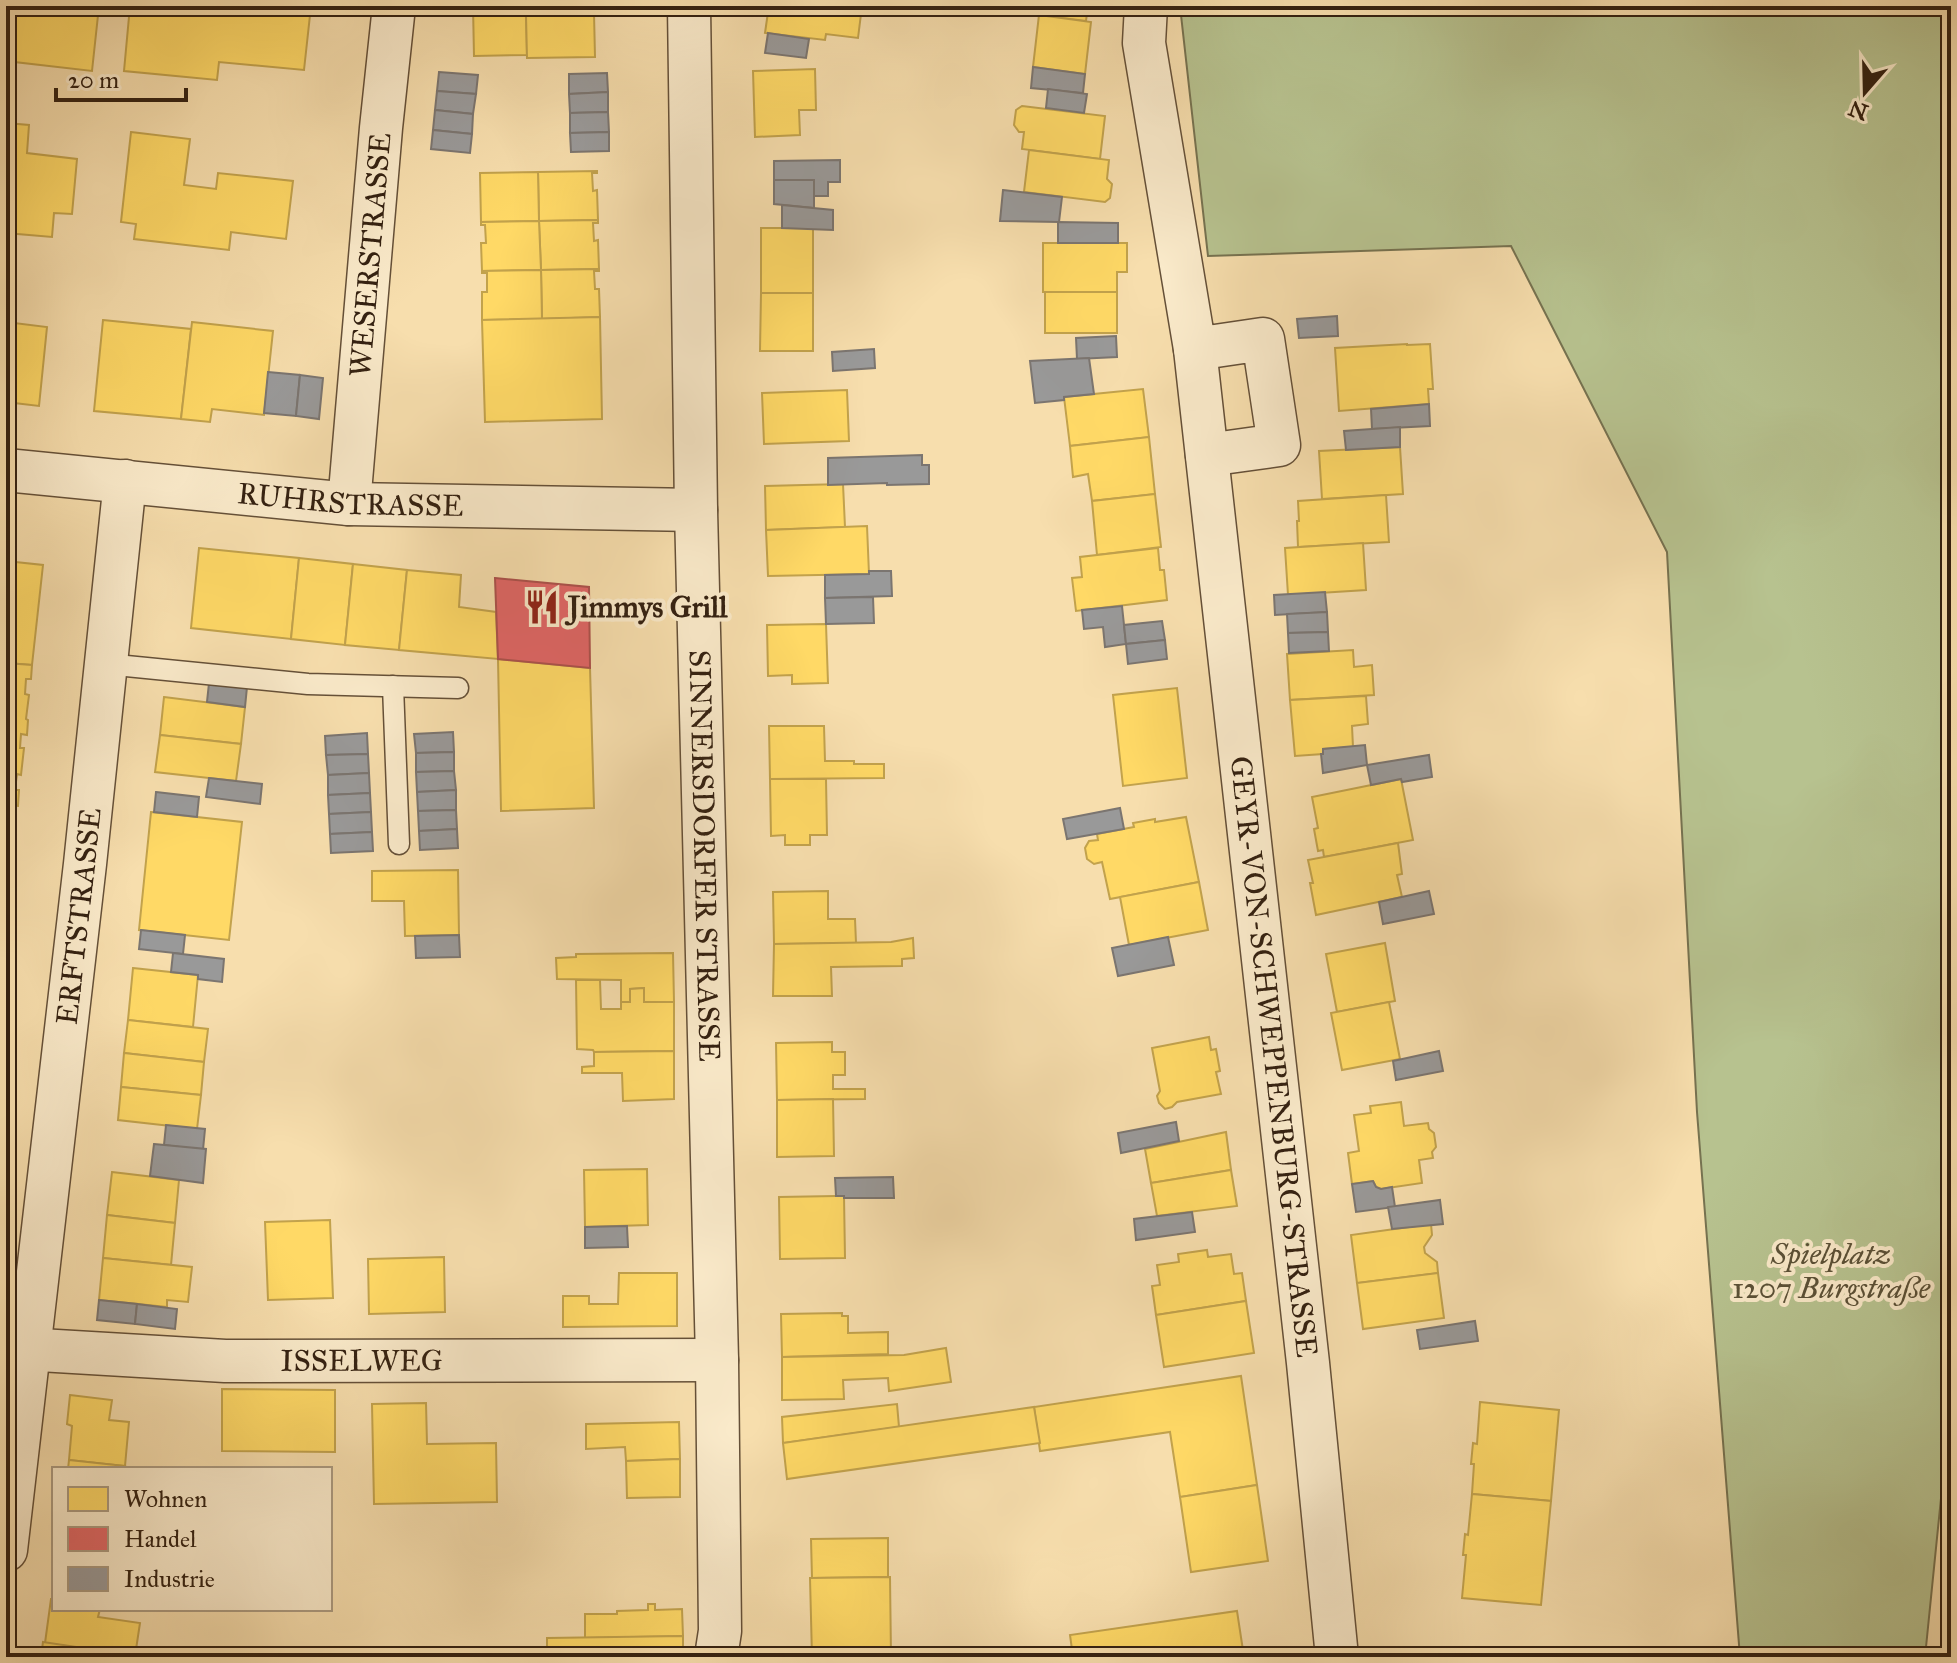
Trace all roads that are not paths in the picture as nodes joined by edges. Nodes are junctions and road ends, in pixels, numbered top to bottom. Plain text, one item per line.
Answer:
1 (394, 6) edge
2 (689, 6) edge
3 (1146, 6) edge
4 (1195, 349) junction
5 (1207, 455) junction
6 (6, 470) edge
7 (125, 481) junction
8 (349, 504) junction
9 (696, 510) junction
10 (106, 664) junction
11 (393, 686) junction
12 (458, 688) dead end
13 (399, 844) dead end
14 (17, 1349) edge
15 (717, 1360) junction
16 (6, 1550) edge
17 (716, 1657) edge
18 (1337, 1657) edge

1 - 8 street, WESERSTRASSE
2 - 9 street, SINNERSDORFER STRASSE
3 - 4 street, GEYR-VON-SCHWEPPENBURG-STRASSE
4 - 5 street, GEYR-VON-SCHWEPPENBURG-STRASSE
4 - 5 street
5 - 18 street, GEYR-VON-SCHWEPPENBURG-STRASSE
6 - 7 street, RUHRSTRASSE
7 - 8 street, RUHRSTRASSE
7 - 10 street, ERFTSTRASSE
8 - 9 street, RUHRSTRASSE
9 - 15 street, SINNERSDORFER STRASSE
10 - 11 lane
10 - 14 street, ERFTSTRASSE
11 - 12 lane
11 - 13 lane
14 - 15 street, ISSELWEG
14 - 16 street, ERFTSTRASSE
15 - 17 street, SINNERSDORFER STRASSE

